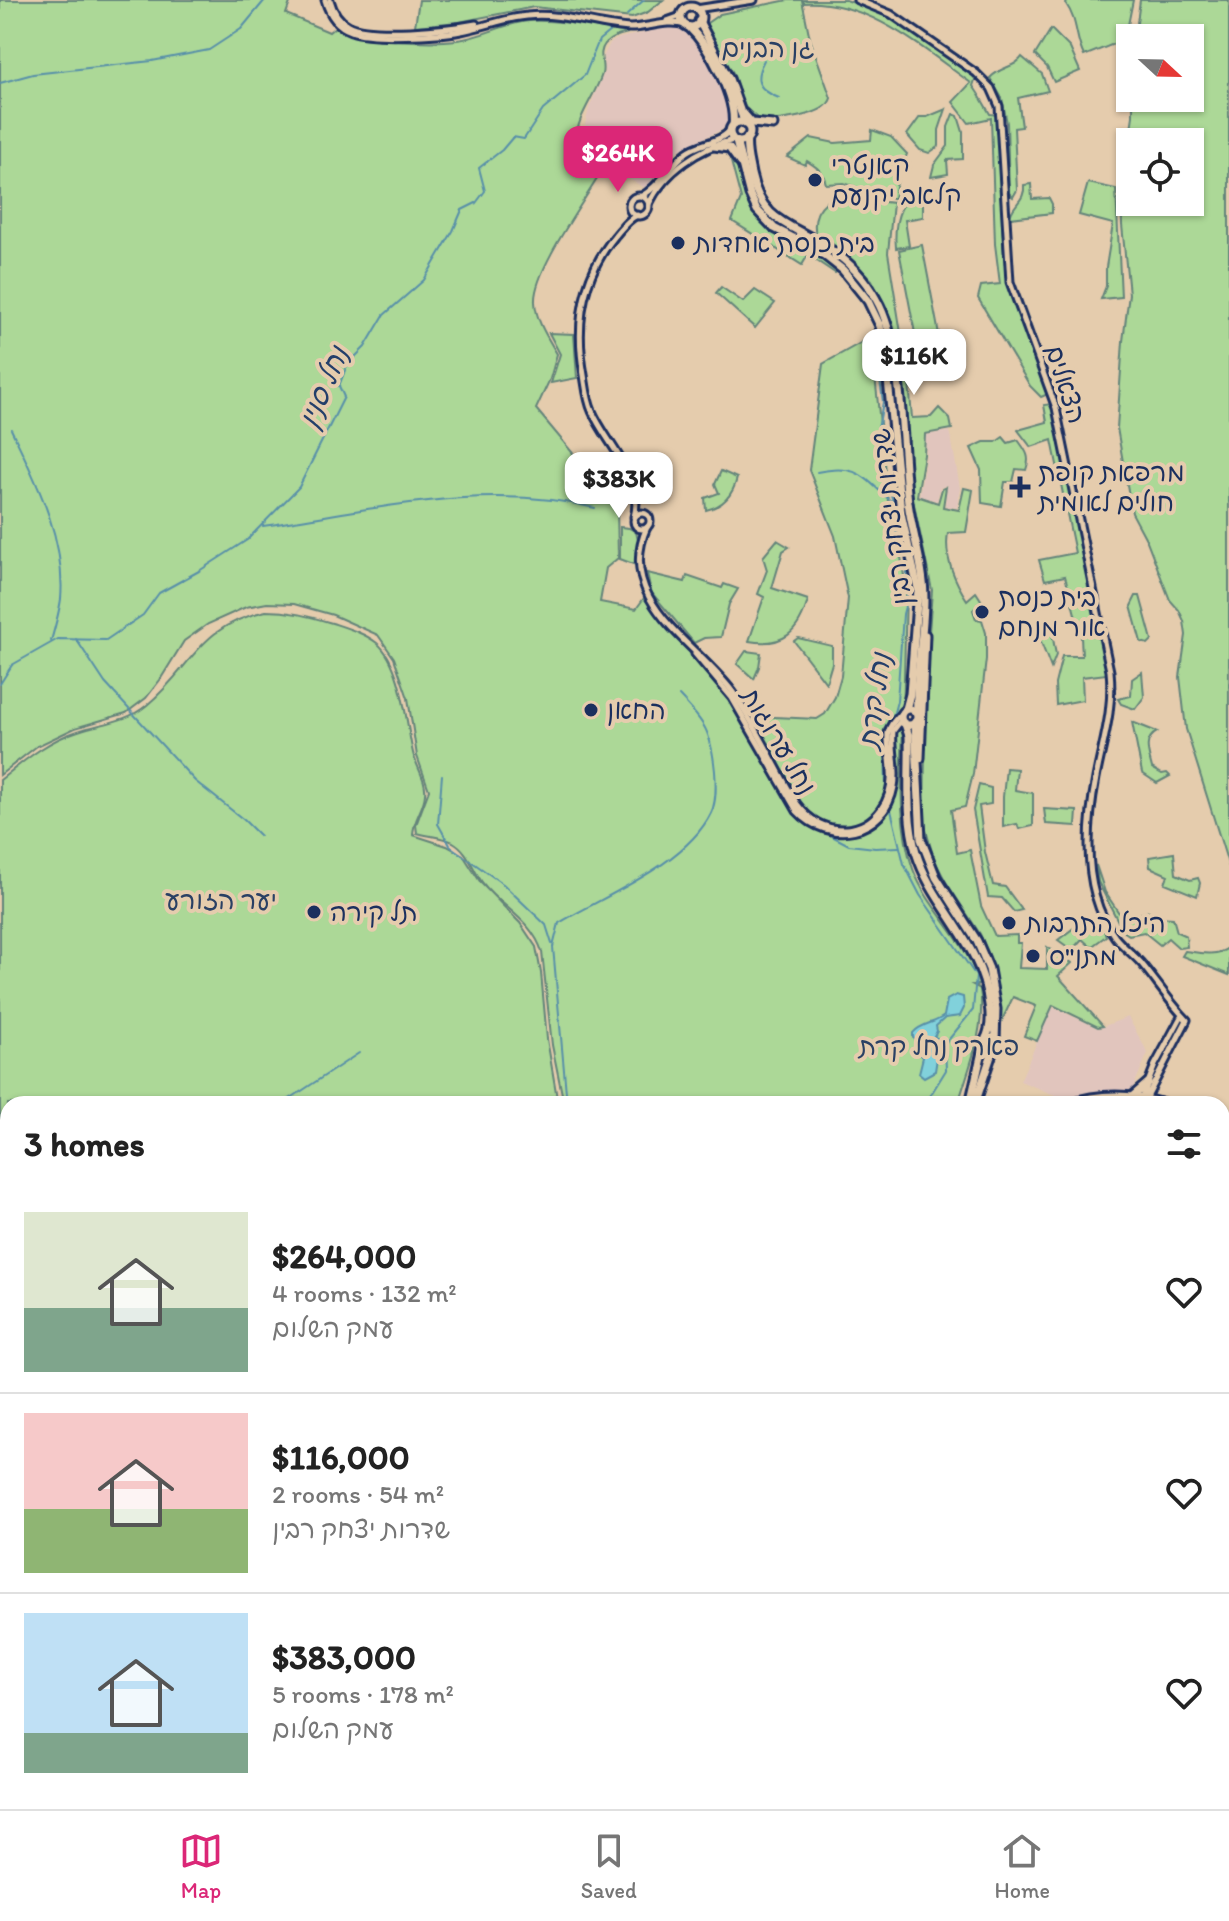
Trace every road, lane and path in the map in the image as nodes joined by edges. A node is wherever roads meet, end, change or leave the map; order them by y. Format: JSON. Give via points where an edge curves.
{"nodes":[{"id":1,"x":328,"y":0,"type":"edge"},
{"id":2,"x":686,"y":0,"type":"edge"},
{"id":3,"x":754,"y":0,"type":"edge"},
{"id":4,"x":857,"y":0,"type":"edge"},
{"id":5,"x":678,"y":1,"type":"edge"},
{"id":6,"x":694,"y":8,"type":"junction"},
{"id":7,"x":719,"y":8,"type":"junction"},
{"id":8,"x":682,"y":15,"type":"junction"},
{"id":9,"x":700,"y":20,"type":"junction"},
{"id":10,"x":687,"y":26,"type":"junction"},
{"id":11,"x":738,"y":104,"type":"junction"},
{"id":12,"x":745,"y":124,"type":"junction"},
{"id":13,"x":773,"y":125,"type":"dead end"},
{"id":14,"x":732,"y":127,"type":"junction"},
{"id":15,"x":747,"y":138,"type":"junction"},
{"id":16,"x":735,"y":141,"type":"junction"},
{"id":17,"x":714,"y":146,"type":"junction"},
{"id":18,"x":743,"y":167,"type":"junction"},
{"id":19,"x":642,"y":196,"type":"junction"},
{"id":20,"x":649,"y":204,"type":"junction"},
{"id":21,"x":630,"y":209,"type":"junction"},
{"id":22,"x":637,"y":215,"type":"junction"},
{"id":23,"x":627,"y":221,"type":"junction"},
{"id":24,"x":635,"y":493,"type":"junction"},
{"id":25,"x":646,"y":513,"type":"junction"},
{"id":26,"x":634,"y":517,"type":"junction"},
{"id":27,"x":647,"y":527,"type":"junction"},
{"id":28,"x":639,"y":529,"type":"junction"},
{"id":29,"x":643,"y":543,"type":"junction"},
{"id":30,"x":924,"y":598,"type":"junction"},
{"id":31,"x":692,"y":650,"type":"junction"},
{"id":32,"x":904,"y":711,"type":"junction"},
{"id":33,"x":916,"y":718,"type":"junction"},
{"id":34,"x":905,"y":723,"type":"junction"},
{"id":35,"x":917,"y":792,"type":"junction"},
{"id":36,"x":1183,"y":1018,"type":"junction"},
{"id":37,"x":984,"y":1044,"type":"junction"},
{"id":38,"x":994,"y":1046,"type":"junction"},
{"id":39,"x":1148,"y":1083,"type":"joint"},
{"id":40,"x":974,"y":1096,"type":"edge"},
{"id":41,"x":975,"y":1096,"type":"edge"},
{"id":42,"x":1144,"y":1096,"type":"edge"},
{"id":43,"x":1145,"y":1096,"type":"edge"}],
"edges":[{"from":1,"to":8,"type":"street","via":[[341,21],[366,29],[437,30],[538,12],[641,26]]},
{"from":1,"to":10,"type":"street","via":[[335,21],[362,34],[447,33],[538,15],[624,27],[674,22]]},
{"from":2,"to":6,"type":"main road"},
{"from":3,"to":7,"type":"street"},
{"from":4,"to":36,"type":"street","name":"הצאלים","via":[[891,14],[976,73],[999,106],[1010,282],[1056,408],[1111,685],[1091,811],[1094,891],[1117,939]]},
{"from":5,"to":8,"type":"main road"},
{"from":6,"to":7,"type":"street"},
{"from":6,"to":8,"type":"main road"},
{"from":6,"to":9,"type":"main road"},
{"from":7,"to":9,"type":"street"},
{"from":8,"to":10,"type":"main road"},
{"from":9,"to":10,"type":"main road"},
{"from":9,"to":11,"type":"main road"},
{"from":10,"to":14,"type":"main road","via":[[723,82]]},
{"from":11,"to":12,"type":"main road"},
{"from":11,"to":13,"type":"main road","via":[[752,123]]},
{"from":12,"to":14,"type":"main road"},
{"from":12,"to":15,"type":"main road"},
{"from":14,"to":16,"type":"main road"},
{"from":14,"to":19,"type":"street","via":[[721,138],[683,155]]},
{"from":15,"to":16,"type":"main road"},
{"from":15,"to":30,"type":"main road","name":"שדרות יצחק רבין","via":[[752,180],[764,206],[778,221],[848,264],[875,296],[888,323]]},
{"from":16,"to":17,"type":"street"},
{"from":16,"to":18,"type":"main road","name":"שדרות יצחק רבין"},
{"from":17,"to":18,"type":"main road","via":[[729,148]]},
{"from":17,"to":20,"type":"street","via":[[686,160]]},
{"from":18,"to":32,"type":"main road","name":"שדרות יצחק רבין","via":[[763,217],[843,270],[880,326],[901,513],[918,589],[910,694]]},
{"from":19,"to":20,"type":"street"},
{"from":19,"to":21,"type":"street","via":[[633,199]]},
{"from":20,"to":22,"type":"street","via":[[646,213]]},
{"from":21,"to":22,"type":"street"},
{"from":21,"to":23,"type":"street"},
{"from":22,"to":23,"type":"street"},
{"from":23,"to":24,"type":"street","via":[[590,279],[580,343],[588,401]]},
{"from":24,"to":25,"type":"street"},
{"from":24,"to":26,"type":"street"},
{"from":25,"to":26,"type":"street"},
{"from":25,"to":27,"type":"street"},
{"from":26,"to":28,"type":"street"},
{"from":27,"to":28,"type":"street"},
{"from":27,"to":29,"type":"street","name":"נחל ערוגות"},
{"from":28,"to":29,"type":"street","name":"נחל ערוגות"},
{"from":29,"to":31,"type":"street","name":"נחל ערוגות","via":[[639,566],[644,587]]},
{"from":30,"to":33,"type":"main road","name":"שדרות יצחק רבין"},
{"from":30,"to":35,"type":"main road"},
{"from":31,"to":32,"type":"street","name":"נחל ערוגות","via":[[736,698],[797,804],[828,827],[858,826],[882,808],[891,781],[888,733]]},
{"from":31,"to":34,"type":"street","name":"נחל ערוגות","via":[[732,698],[797,811],[827,831],[863,829],[885,811],[895,783],[893,731]]},
{"from":32,"to":33,"type":"main road","via":[[914,710]]},
{"from":32,"to":34,"type":"main road","name":"שדרות יצחק רבין"},
{"from":33,"to":34,"type":"main road"},
{"from":33,"to":35,"type":"main road","name":"שדרות יצחק רבין"},
{"from":34,"to":37,"type":"main road","name":"שדרות יצחק רבין","via":[[916,852],[979,963],[990,1010]]},
{"from":35,"to":38,"type":"main road","name":"שדרות יצחק רבין","via":[[927,858],[989,969],[996,1009]]},
{"from":36,"to":39,"type":"street"},
{"from":36,"to":43,"type":"street"},
{"from":37,"to":38,"type":"main road","via":[[989,1039]]},
{"from":37,"to":40,"type":"main road","name":"שדרות יצחק רבין"},
{"from":38,"to":41,"type":"main road","name":"שדרות יצחק רבין"},
{"from":39,"to":42,"type":"main road"}]}
